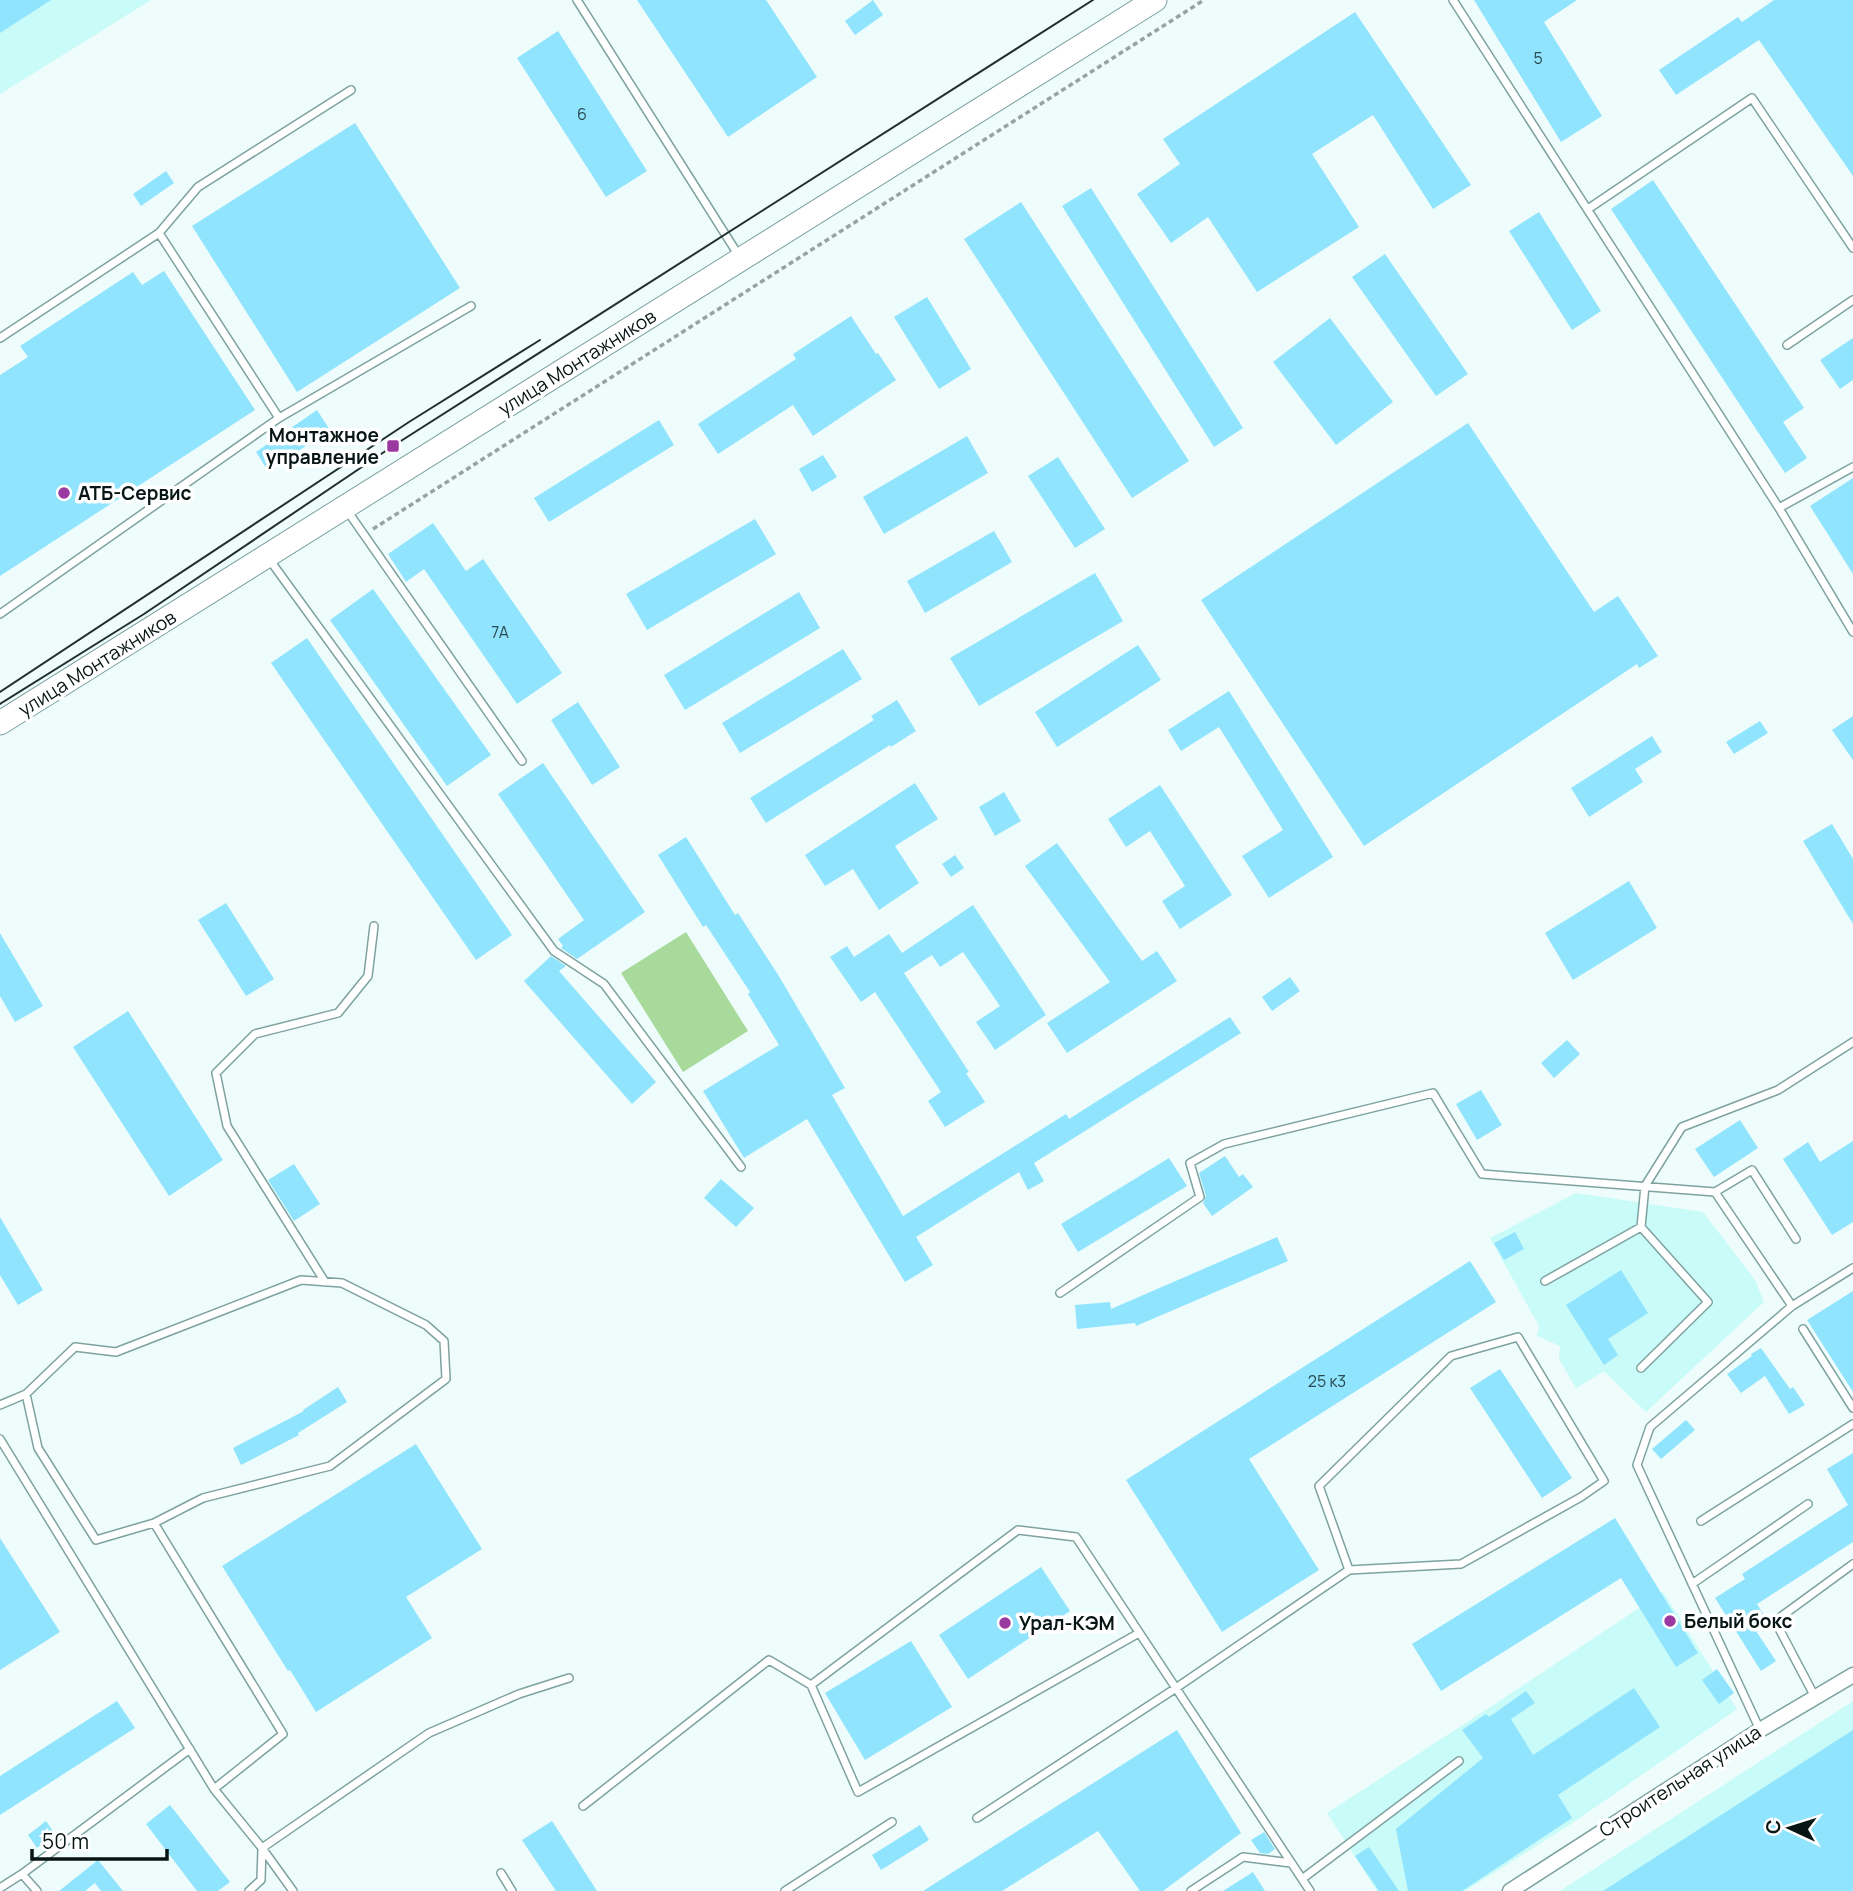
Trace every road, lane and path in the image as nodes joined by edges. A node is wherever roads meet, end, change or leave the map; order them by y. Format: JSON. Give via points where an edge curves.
{"nodes":[{"id":1,"x":577,"y":0,"type":"edge"},
{"id":2,"x":1204,"y":0,"type":"edge"},
{"id":3,"x":1453,"y":0,"type":"edge"},
{"id":4,"x":1148,"y":2,"type":"edge"},
{"id":5,"x":351,"y":90,"type":"dead end"},
{"id":6,"x":1588,"y":209,"type":"junction"},
{"id":7,"x":159,"y":233,"type":"junction"},
{"id":8,"x":1853,"y":248,"type":"edge"},
{"id":9,"x":741,"y":259,"type":"junction"},
{"id":10,"x":1853,"y":300,"type":"edge"},
{"id":11,"x":471,"y":306,"type":"dead end"},
{"id":12,"x":0,"y":338,"type":"edge"},
{"id":13,"x":1787,"y":345,"type":"dead end"},
{"id":14,"x":279,"y":418,"type":"junction"},
{"id":15,"x":1853,"y":467,"type":"edge"},
{"id":16,"x":345,"y":508,"type":"junction"},
{"id":17,"x":1779,"y":508,"type":"junction"},
{"id":18,"x":364,"y":535,"type":"junction"},
{"id":19,"x":267,"y":556,"type":"junction"},
{"id":20,"x":0,"y":614,"type":"edge"},
{"id":21,"x":1853,"y":632,"type":"edge"},
{"id":22,"x":0,"y":723,"type":"edge"},
{"id":23,"x":522,"y":761,"type":"dead end"},
{"id":24,"x":374,"y":926,"type":"dead end"},
{"id":25,"x":1853,"y":1042,"type":"edge"},
{"id":26,"x":741,"y":1167,"type":"dead end"},
{"id":27,"x":1645,"y":1186,"type":"junction"},
{"id":28,"x":1716,"y":1192,"type":"junction"},
{"id":29,"x":1641,"y":1227,"type":"junction"},
{"id":30,"x":1796,"y":1239,"type":"dead end"},
{"id":31,"x":1853,"y":1268,"type":"edge"},
{"id":32,"x":1545,"y":1280,"type":"dead end"},
{"id":33,"x":325,"y":1282,"type":"junction"},
{"id":34,"x":1060,"y":1293,"type":"dead end"},
{"id":35,"x":1791,"y":1306,"type":"junction"},
{"id":36,"x":1803,"y":1329,"type":"dead end"},
{"id":37,"x":1641,"y":1367,"type":"dead end"},
{"id":38,"x":26,"y":1394,"type":"junction"},
{"id":39,"x":0,"y":1405,"type":"edge"},
{"id":40,"x":1853,"y":1408,"type":"edge"},
{"id":41,"x":1853,"y":1424,"type":"edge"},
{"id":42,"x":0,"y":1439,"type":"edge"},
{"id":43,"x":1808,"y":1504,"type":"dead end"},
{"id":44,"x":1701,"y":1521,"type":"dead end"},
{"id":45,"x":154,"y":1523,"type":"junction"},
{"id":46,"x":1853,"y":1564,"type":"edge"},
{"id":47,"x":1349,"y":1570,"type":"junction"},
{"id":48,"x":1692,"y":1584,"type":"junction"},
{"id":49,"x":1139,"y":1633,"type":"junction"},
{"id":50,"x":1853,"y":1675,"type":"edge"},
{"id":51,"x":569,"y":1678,"type":"dead end"},
{"id":52,"x":811,"y":1685,"type":"junction"},
{"id":53,"x":1176,"y":1688,"type":"junction"},
{"id":54,"x":1815,"y":1697,"type":"junction"},
{"id":55,"x":1760,"y":1730,"type":"junction"},
{"id":56,"x":190,"y":1749,"type":"junction"},
{"id":57,"x":1459,"y":1761,"type":"dead end"},
{"id":58,"x":214,"y":1789,"type":"junction"},
{"id":59,"x":583,"y":1806,"type":"dead end"},
{"id":60,"x":977,"y":1818,"type":"dead end"},
{"id":61,"x":892,"y":1822,"type":"dead end"},
{"id":62,"x":262,"y":1847,"type":"junction"},
{"id":63,"x":1291,"y":1863,"type":"junction"},
{"id":64,"x":501,"y":1873,"type":"dead end"},
{"id":65,"x":22,"y":1874,"type":"junction"},
{"id":66,"x":1302,"y":1880,"type":"junction"},
{"id":67,"x":0,"y":1888,"type":"edge"},
{"id":68,"x":37,"y":1891,"type":"edge"},
{"id":69,"x":248,"y":1891,"type":"edge"},
{"id":70,"x":293,"y":1891,"type":"edge"},
{"id":71,"x":512,"y":1891,"type":"edge"},
{"id":72,"x":785,"y":1891,"type":"edge"},
{"id":73,"x":1191,"y":1891,"type":"edge"},
{"id":74,"x":1310,"y":1891,"type":"edge"},
{"id":75,"x":1510,"y":1891,"type":"edge"}],
"edges":[{"from":1,"to":9,"type":"lane"},
{"from":2,"to":18,"type":"path"},
{"from":3,"to":6,"type":"lane"},
{"from":4,"to":9,"type":"main road","name":"улица Монтажников"},
{"from":5,"to":7,"type":"lane","via":[[198,187]]},
{"from":6,"to":8,"type":"lane","via":[[1752,98]]},
{"from":6,"to":17,"type":"lane"},
{"from":7,"to":12,"type":"lane"},
{"from":7,"to":14,"type":"lane"},
{"from":9,"to":16,"type":"main road","name":"улица Монтажников"},
{"from":10,"to":13,"type":"lane"},
{"from":11,"to":14,"type":"lane"},
{"from":14,"to":20,"type":"lane"},
{"from":15,"to":17,"type":"lane"},
{"from":16,"to":18,"type":"lane"},
{"from":16,"to":19,"type":"main road","name":"улица Монтажников"},
{"from":17,"to":21,"type":"lane"},
{"from":18,"to":23,"type":"lane"},
{"from":19,"to":22,"type":"main road","name":"улица Монтажников"},
{"from":19,"to":26,"type":"lane","via":[[554,951],[604,984]]},
{"from":24,"to":33,"type":"lane","via":[[368,976],[338,1013],[256,1034],[216,1073],[227,1126]]},
{"from":25,"to":27,"type":"lane","via":[[1778,1090],[1682,1127]]},
{"from":27,"to":28,"type":"lane"},
{"from":27,"to":29,"type":"lane"},
{"from":27,"to":34,"type":"lane","via":[[1482,1174],[1433,1093],[1224,1144],[1190,1163],[1200,1197]]},
{"from":28,"to":30,"type":"lane","via":[[1752,1170]]},
{"from":28,"to":35,"type":"lane"},
{"from":29,"to":32,"type":"lane"},
{"from":29,"to":37,"type":"lane","via":[[1708,1302]]},
{"from":31,"to":35,"type":"lane"},
{"from":33,"to":38,"type":"lane","via":[[301,1280],[116,1352],[75,1347]]},
{"from":33,"to":45,"type":"lane","via":[[342,1283],[426,1325],[444,1341],[446,1378],[330,1466],[203,1498]]},
{"from":35,"to":48,"type":"lane","via":[[1650,1427],[1637,1465]]},
{"from":36,"to":40,"type":"lane"},
{"from":38,"to":39,"type":"lane"},
{"from":38,"to":45,"type":"lane","via":[[38,1448],[96,1540]]},
{"from":41,"to":44,"type":"lane"},
{"from":42,"to":56,"type":"lane"},
{"from":43,"to":48,"type":"lane"},
{"from":45,"to":58,"type":"lane","via":[[283,1734]]},
{"from":46,"to":54,"type":"lane","via":[[1775,1621]]},
{"from":47,"to":47,"type":"lane","via":[[1461,1564],[1604,1481],[1518,1337],[1451,1356],[1319,1486]]},
{"from":47,"to":53,"type":"lane"},
{"from":48,"to":55,"type":"lane"},
{"from":49,"to":52,"type":"lane","via":[[1076,1537],[1018,1530]]},
{"from":49,"to":52,"type":"lane","via":[[858,1792]]},
{"from":49,"to":53,"type":"lane"},
{"from":50,"to":54,"type":"street","name":"Строительная улица"},
{"from":51,"to":62,"type":"lane","via":[[429,1733]]},
{"from":52,"to":59,"type":"lane","via":[[769,1660]]},
{"from":53,"to":60,"type":"lane"},
{"from":53,"to":63,"type":"lane"},
{"from":54,"to":55,"type":"street","name":"Строительная улица"},
{"from":55,"to":75,"type":"street","name":"Строительная улица"},
{"from":56,"to":58,"type":"lane"},
{"from":56,"to":65,"type":"lane"},
{"from":57,"to":66,"type":"lane"},
{"from":58,"to":62,"type":"lane"},
{"from":61,"to":72,"type":"lane"},
{"from":62,"to":69,"type":"lane","via":[[261,1880]]},
{"from":62,"to":70,"type":"lane"},
{"from":63,"to":66,"type":"lane"},
{"from":63,"to":73,"type":"lane","via":[[1244,1857]]},
{"from":64,"to":71,"type":"lane"},
{"from":65,"to":67,"type":"lane"},
{"from":65,"to":68,"type":"lane"},
{"from":66,"to":74,"type":"lane"}]}
